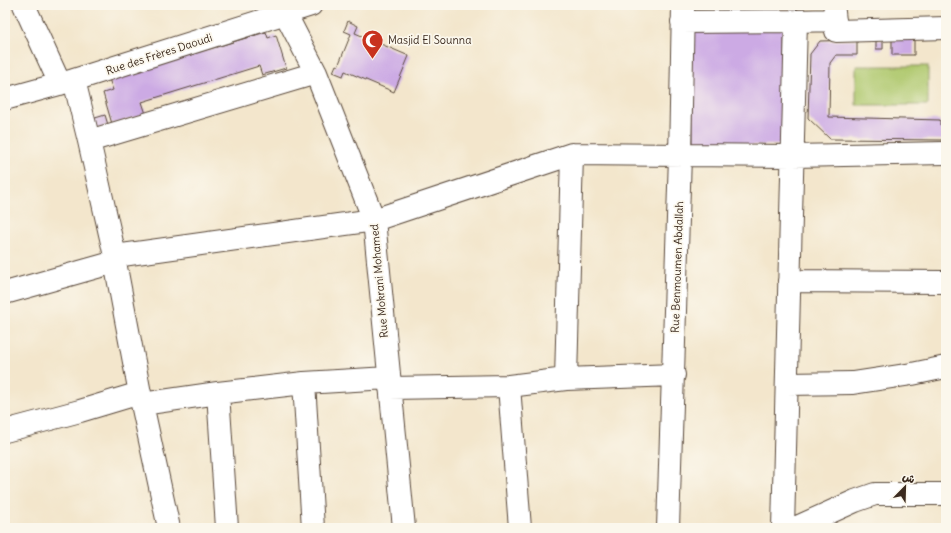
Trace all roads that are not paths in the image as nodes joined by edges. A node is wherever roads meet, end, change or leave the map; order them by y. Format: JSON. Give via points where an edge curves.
{"nodes":[{"id":1,"x":24,"y":5,"type":"edge"},
{"id":2,"x":311,"y":5,"type":"edge"},
{"id":3,"x":283,"y":9,"type":"edge"},
{"id":4,"x":682,"y":13,"type":"edge"},
{"id":5,"x":834,"y":13,"type":"edge"},
{"id":6,"x":796,"y":21,"type":"junction"},
{"id":7,"x":946,"y":28,"type":"edge"},
{"id":8,"x":316,"y":73,"type":"junction"},
{"id":9,"x":67,"y":82,"type":"junction"},
{"id":10,"x":5,"y":100,"type":"edge"},
{"id":11,"x":89,"y":141,"type":"junction"},
{"id":12,"x":946,"y":153,"type":"edge"},
{"id":13,"x":572,"y":154,"type":"junction"},
{"id":14,"x":680,"y":156,"type":"junction"},
{"id":15,"x":793,"y":156,"type":"junction"},
{"id":16,"x":374,"y":220,"type":"junction"},
{"id":17,"x":115,"y":259,"type":"junction"},
{"id":18,"x":789,"y":281,"type":"junction"},
{"id":19,"x":946,"y":282,"type":"edge"},
{"id":20,"x":5,"y":293,"type":"edge"},
{"id":21,"x":946,"y":367,"type":"edge"},
{"id":22,"x":674,"y":375,"type":"junction"},
{"id":23,"x":566,"y":379,"type":"junction"},
{"id":24,"x":304,"y":383,"type":"junction"},
{"id":25,"x":389,"y":383,"type":"junction"},
{"id":26,"x":787,"y":384,"type":"junction"},
{"id":27,"x":510,"y":386,"type":"junction"},
{"id":28,"x":218,"y":393,"type":"junction"},
{"id":29,"x":141,"y":398,"type":"junction"},
{"id":30,"x":5,"y":431,"type":"edge"},
{"id":31,"x":946,"y":494,"type":"edge"},
{"id":32,"x":169,"y":528,"type":"edge"},
{"id":33,"x":228,"y":528,"type":"edge"},
{"id":34,"x":313,"y":528,"type":"edge"},
{"id":35,"x":404,"y":528,"type":"edge"},
{"id":36,"x":520,"y":528,"type":"edge"},
{"id":37,"x":668,"y":528,"type":"edge"},
{"id":38,"x":782,"y":528,"type":"edge"},
{"id":39,"x":795,"y":528,"type":"edge"}],
"edges":[{"from":1,"to":9,"type":"street"},
{"from":2,"to":3,"type":"street","name":"Rue des Frères Daoudi"},
{"from":3,"to":8,"type":"street","name":"Rue Mokrani Mohamed"},
{"from":3,"to":9,"type":"street","name":"Rue des Frères Daoudi"},
{"from":4,"to":6,"type":"street"},
{"from":4,"to":14,"type":"street","name":"Rue Benmoumen Abdallah"},
{"from":5,"to":6,"type":"street"},
{"from":5,"to":7,"type":"street","via":[[836,31]]},
{"from":6,"to":15,"type":"street"},
{"from":8,"to":11,"type":"street"},
{"from":8,"to":16,"type":"street","name":"Rue Mokrani Mohamed"},
{"from":9,"to":10,"type":"street","name":"Rue des Frères Daoudi"},
{"from":9,"to":11,"type":"street"},
{"from":11,"to":17,"type":"street"},
{"from":12,"to":15,"type":"street"},
{"from":13,"to":14,"type":"street"},
{"from":13,"to":16,"type":"street"},
{"from":13,"to":23,"type":"street"},
{"from":14,"to":15,"type":"street"},
{"from":14,"to":22,"type":"street","name":"Rue Benmoumen Abdallah"},
{"from":15,"to":18,"type":"street"},
{"from":16,"to":17,"type":"street"},
{"from":16,"to":25,"type":"street","name":"Rue Mokrani Mohamed"},
{"from":17,"to":20,"type":"street"},
{"from":17,"to":29,"type":"street"},
{"from":18,"to":19,"type":"street"},
{"from":18,"to":26,"type":"street"},
{"from":21,"to":26,"type":"street","via":[[853,383]]},
{"from":22,"to":23,"type":"street"},
{"from":22,"to":37,"type":"street","name":"Rue Benmoumen Abdallah"},
{"from":23,"to":27,"type":"street"},
{"from":24,"to":25,"type":"street"},
{"from":24,"to":28,"type":"street"},
{"from":24,"to":34,"type":"street"},
{"from":25,"to":27,"type":"street"},
{"from":25,"to":35,"type":"street","name":"Rue Mokrani Mohamed"},
{"from":26,"to":38,"type":"street"},
{"from":27,"to":36,"type":"street"},
{"from":28,"to":29,"type":"street"},
{"from":28,"to":33,"type":"street"},
{"from":29,"to":30,"type":"street"},
{"from":29,"to":32,"type":"street"},
{"from":31,"to":39,"type":"street","via":[[875,494]]}]}
